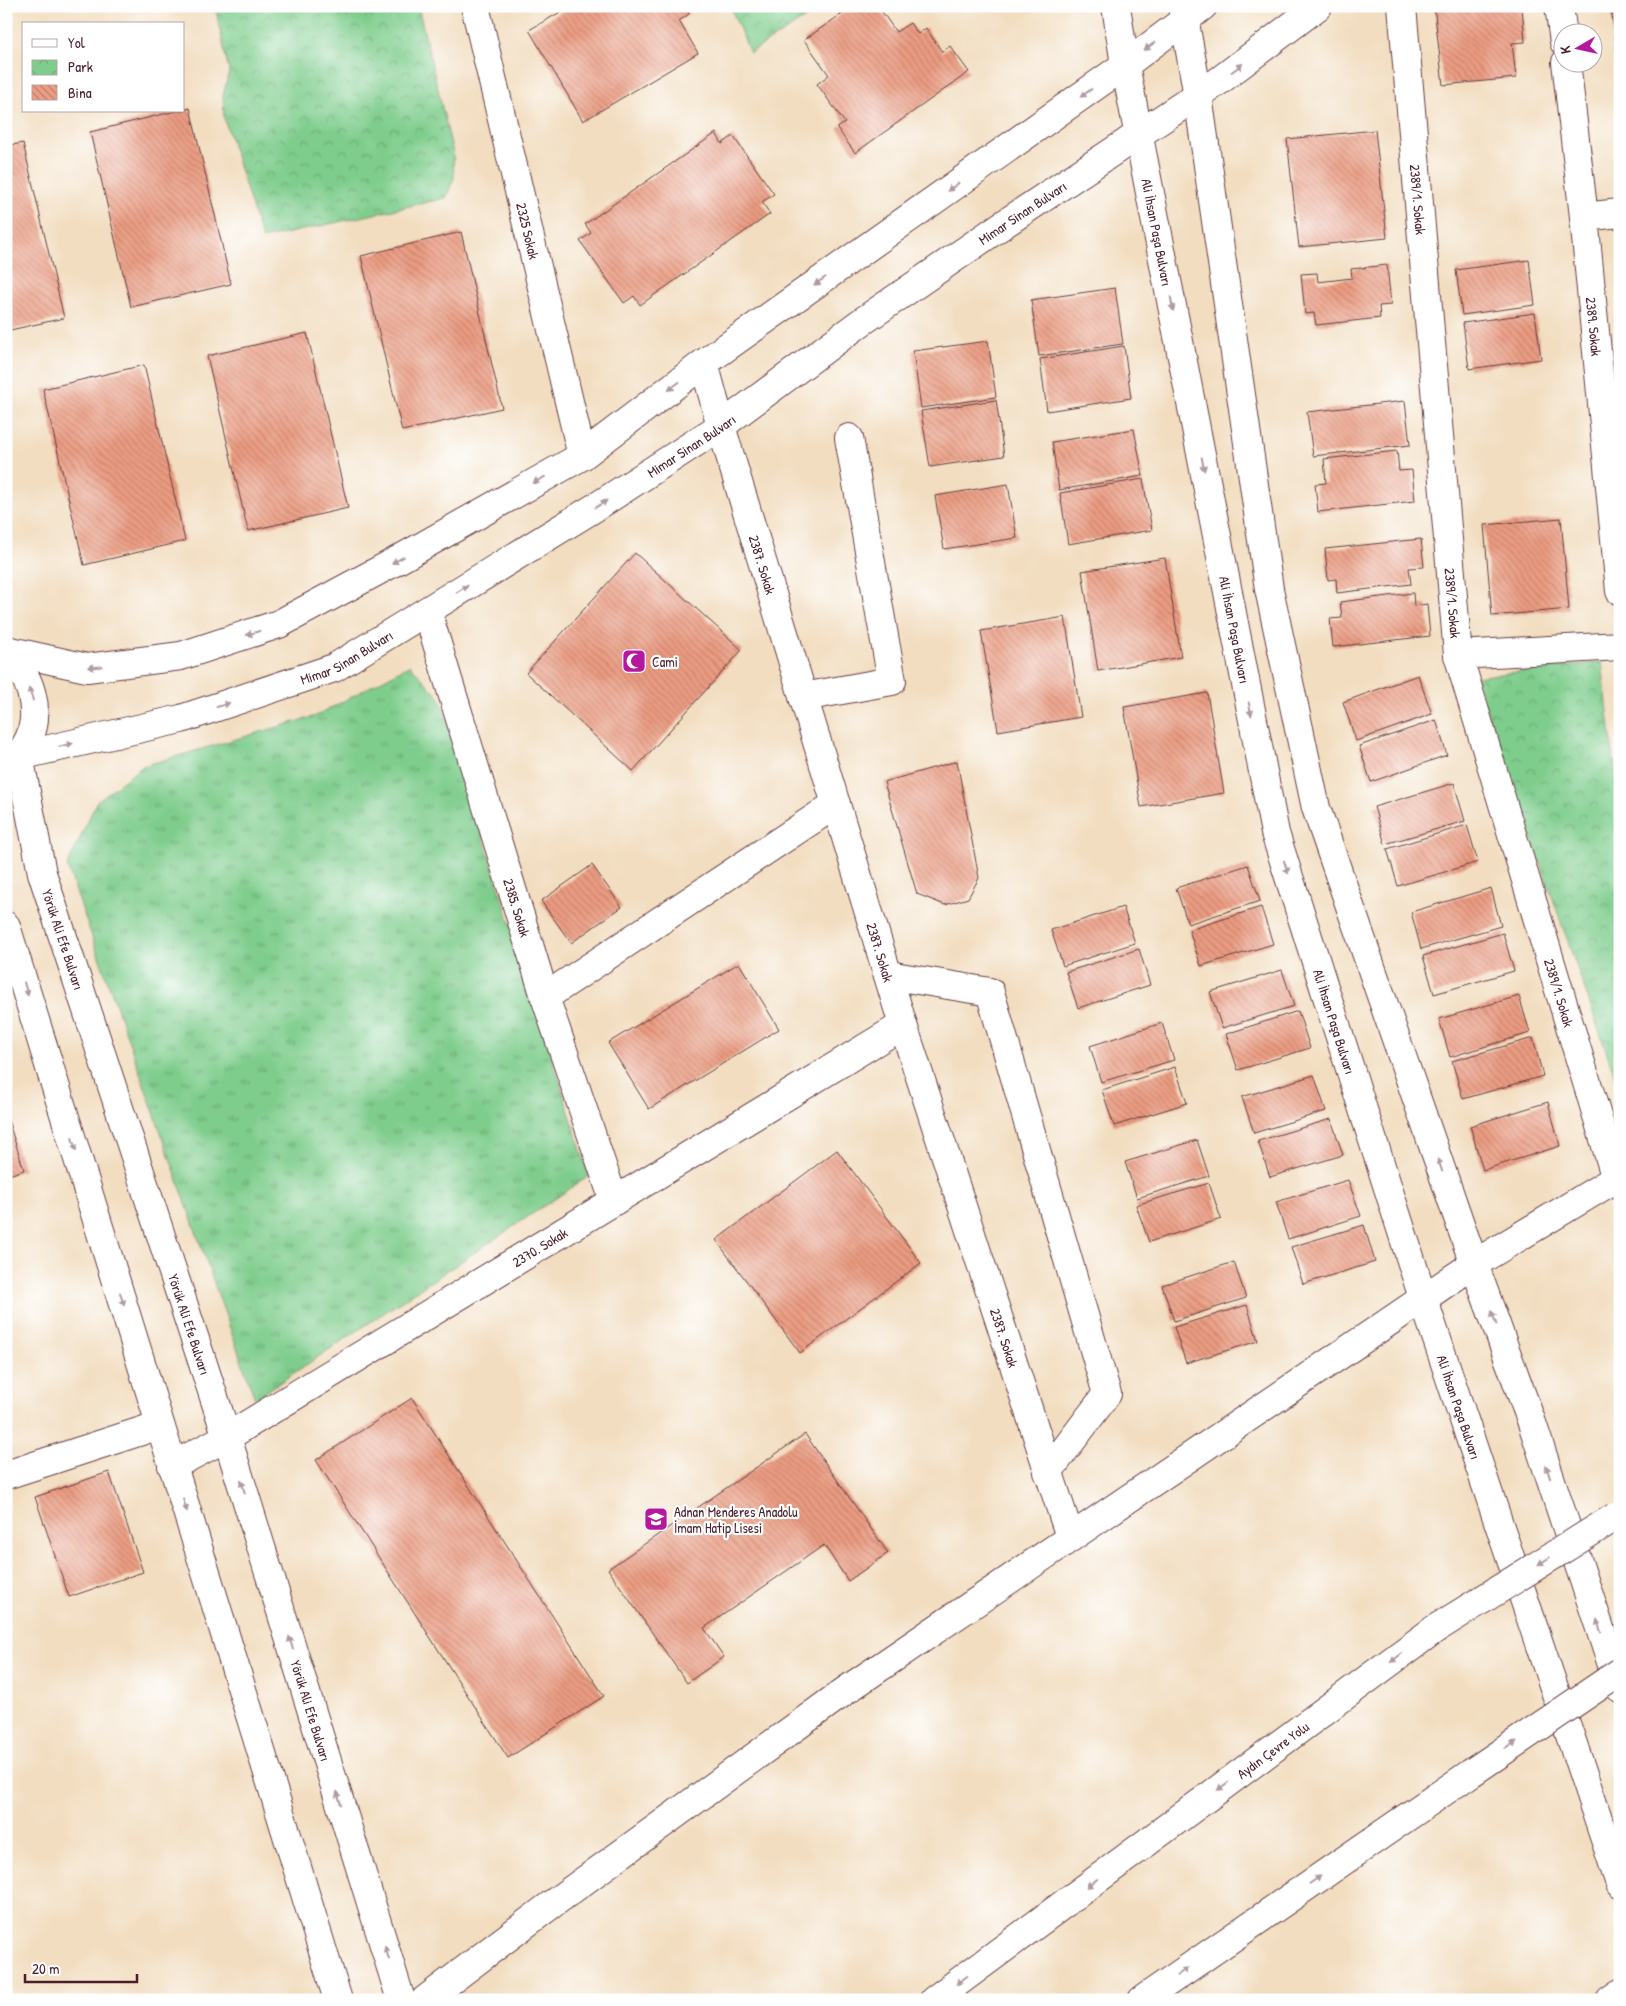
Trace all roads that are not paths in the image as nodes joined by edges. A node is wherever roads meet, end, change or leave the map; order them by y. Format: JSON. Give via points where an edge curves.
{"nodes":[{"id":1,"x":475,"y":6,"type":"edge"},
{"id":2,"x":1116,"y":6,"type":"edge"},
{"id":3,"x":1318,"y":6,"type":"edge"},
{"id":4,"x":1402,"y":6,"type":"edge"},
{"id":5,"x":1559,"y":6,"type":"edge"},
{"id":6,"x":1190,"y":11,"type":"edge"},
{"id":7,"x":1561,"y":22,"type":"edge"},
{"id":8,"x":1125,"y":65,"type":"junction"},
{"id":9,"x":1567,"y":72,"type":"edge"},
{"id":10,"x":1198,"y":96,"type":"junction"},
{"id":11,"x":1139,"y":136,"type":"junction"},
{"id":12,"x":1620,"y":213,"type":"edge"},
{"id":13,"x":1584,"y":217,"type":"junction"},
{"id":14,"x":704,"y":363,"type":"junction"},
{"id":15,"x":721,"y":426,"type":"junction"},
{"id":16,"x":849,"y":438,"type":"dead end"},
{"id":17,"x":582,"y":456,"type":"junction"},
{"id":18,"x":1620,"y":591,"type":"edge"},
{"id":19,"x":427,"y":611,"type":"junction"},
{"id":20,"x":1620,"y":646,"type":"edge"},
{"id":21,"x":6,"y":650,"type":"edge"},
{"id":22,"x":6,"y":654,"type":"edge"},
{"id":23,"x":1458,"y":655,"type":"junction"},
{"id":24,"x":803,"y":697,"type":"junction"},
{"id":25,"x":12,"y":762,"type":"edge"},
{"id":26,"x":836,"y":804,"type":"junction"},
{"id":27,"x":6,"y":926,"type":"edge"},
{"id":28,"x":888,"y":975,"type":"junction"},
{"id":29,"x":545,"y":997,"type":"junction"},
{"id":30,"x":903,"y":1025,"type":"junction"},
{"id":31,"x":1618,"y":1177,"type":"edge"},
{"id":32,"x":614,"y":1201,"type":"junction"},
{"id":33,"x":1474,"y":1264,"type":"junction"},
{"id":34,"x":1423,"y":1298,"type":"junction"},
{"id":35,"x":160,"y":1424,"type":"junction"},
{"id":36,"x":227,"y":1437,"type":"junction"},
{"id":37,"x":172,"y":1466,"type":"junction"},
{"id":38,"x":1048,"y":1472,"type":"junction"},
{"id":39,"x":6,"y":1475,"type":"edge"},
{"id":40,"x":1617,"y":1516,"type":"edge"},
{"id":41,"x":1070,"y":1537,"type":"junction"},
{"id":42,"x":1620,"y":1672,"type":"edge"},
{"id":43,"x":1620,"y":1689,"type":"edge"},
{"id":44,"x":1620,"y":1884,"type":"edge"},
{"id":45,"x":1620,"y":1993,"type":"edge"},
{"id":46,"x":338,"y":2000,"type":"edge"},
{"id":47,"x":401,"y":2000,"type":"edge"},
{"id":48,"x":424,"y":2000,"type":"edge"},
{"id":49,"x":934,"y":2000,"type":"edge"},
{"id":50,"x":1142,"y":2000,"type":"edge"},
{"id":51,"x":1610,"y":2000,"type":"edge"}],
"edges":[{"from":1,"to":17,"type":"main road","name":"2325 Sokak"},
{"from":2,"to":8,"type":"main road"},
{"from":10,"to":3,"type":"main road","name":"Mimar Sinan Bulvarı","one_way":true},
{"from":4,"to":23,"type":"main road","name":"2389/1. Sokak"},
{"from":5,"to":7,"type":"main road"},
{"from":6,"to":8,"type":"main road","one_way":true},
{"from":6,"to":10,"type":"main road"},
{"from":8,"to":11,"type":"main road","name":"Ali İhsan Paşa Bulvarı"},
{"from":8,"to":14,"type":"main road","one_way":true},
{"from":9,"to":13,"type":"main road","name":"2389. Sokak"},
{"from":10,"to":11,"type":"main road","name":"Mimar Sinan Bulvarı"},
{"from":33,"to":10,"type":"main road","one_way":true,"via":[[1316,808],[1269,589]]},
{"from":11,"to":15,"type":"main road","name":"Mimar Sinan Bulvarı","via":[[876,312]]},
{"from":11,"to":34,"type":"main road","name":"Ali İhsan Paşa Bulvarı","one_way":true,"via":[[1275,833]]},
{"from":12,"to":13,"type":"main road"},
{"from":13,"to":18,"type":"main road","name":"2389. Sokak"},
{"from":14,"to":15,"type":"main road","name":"2387. Sokak"},
{"from":14,"to":17,"type":"main road","one_way":true},
{"from":19,"to":15,"type":"main road","name":"Mimar Sinan Bulvarı","one_way":true},
{"from":15,"to":24,"type":"main road","name":"2387. Sokak"},
{"from":16,"to":24,"type":"main road","via":[[892,681]]},
{"from":17,"to":21,"type":"main road","one_way":true,"via":[[279,624],[181,656],[87,668]]},
{"from":25,"to":19,"type":"main road","name":"Mimar Sinan Bulvarı","one_way":true,"via":[[181,719],[334,668]]},
{"from":19,"to":29,"type":"main road","name":"2385. Sokak"},
{"from":20,"to":23,"type":"main road"},
{"from":25,"to":22,"type":"main road","one_way":true,"via":[[29,738],[34,700],[25,676]]},
{"from":23,"to":31,"type":"main road","name":"2389/1. Sokak"},
{"from":24,"to":26,"type":"main road","name":"2387. Sokak"},
{"from":25,"to":36,"type":"main road","name":"Yörük Ali Efe Bulvarı","via":[[42,873]]},
{"from":26,"to":28,"type":"main road","name":"2387. Sokak"},
{"from":26,"to":29,"type":"main road"},
{"from":27,"to":35,"type":"main road","one_way":true},
{"from":28,"to":30,"type":"main road","name":"2387. Sokak"},
{"from":28,"to":38,"type":"main road","via":[[990,992],[1107,1394]]},
{"from":29,"to":32,"type":"main road","name":"2385. Sokak"},
{"from":30,"to":32,"type":"main road","name":"2370. Sokak"},
{"from":30,"to":38,"type":"main road","name":"2387. Sokak"},
{"from":31,"to":33,"type":"main road"},
{"from":32,"to":36,"type":"main road","name":"2370. Sokak"},
{"from":33,"to":34,"type":"main road"},
{"from":43,"to":33,"type":"main road","one_way":true,"via":[[1532,1423]]},
{"from":34,"to":41,"type":"main road"},
{"from":34,"to":44,"type":"main road","name":"Ali İhsan Paşa Bulvarı"},
{"from":35,"to":37,"type":"main road"},
{"from":35,"to":39,"type":"main road"},
{"from":36,"to":37,"type":"main road","name":"2370. Sokak"},
{"from":47,"to":36,"type":"main road","name":"Yörük Ali Efe Bulvarı","one_way":true},
{"from":37,"to":46,"type":"main road","one_way":true},
{"from":38,"to":41,"type":"main road","name":"2387. Sokak"},
{"from":40,"to":49,"type":"main road","name":"Aydın Çevre Yolu","one_way":true,"bridge":true,"via":[[1435,1630]]},
{"from":41,"to":48,"type":"main road","via":[[845,1691]]},
{"from":50,"to":42,"type":"main road","one_way":true,"bridge":true},
{"from":45,"to":51,"type":"main road"}]}
